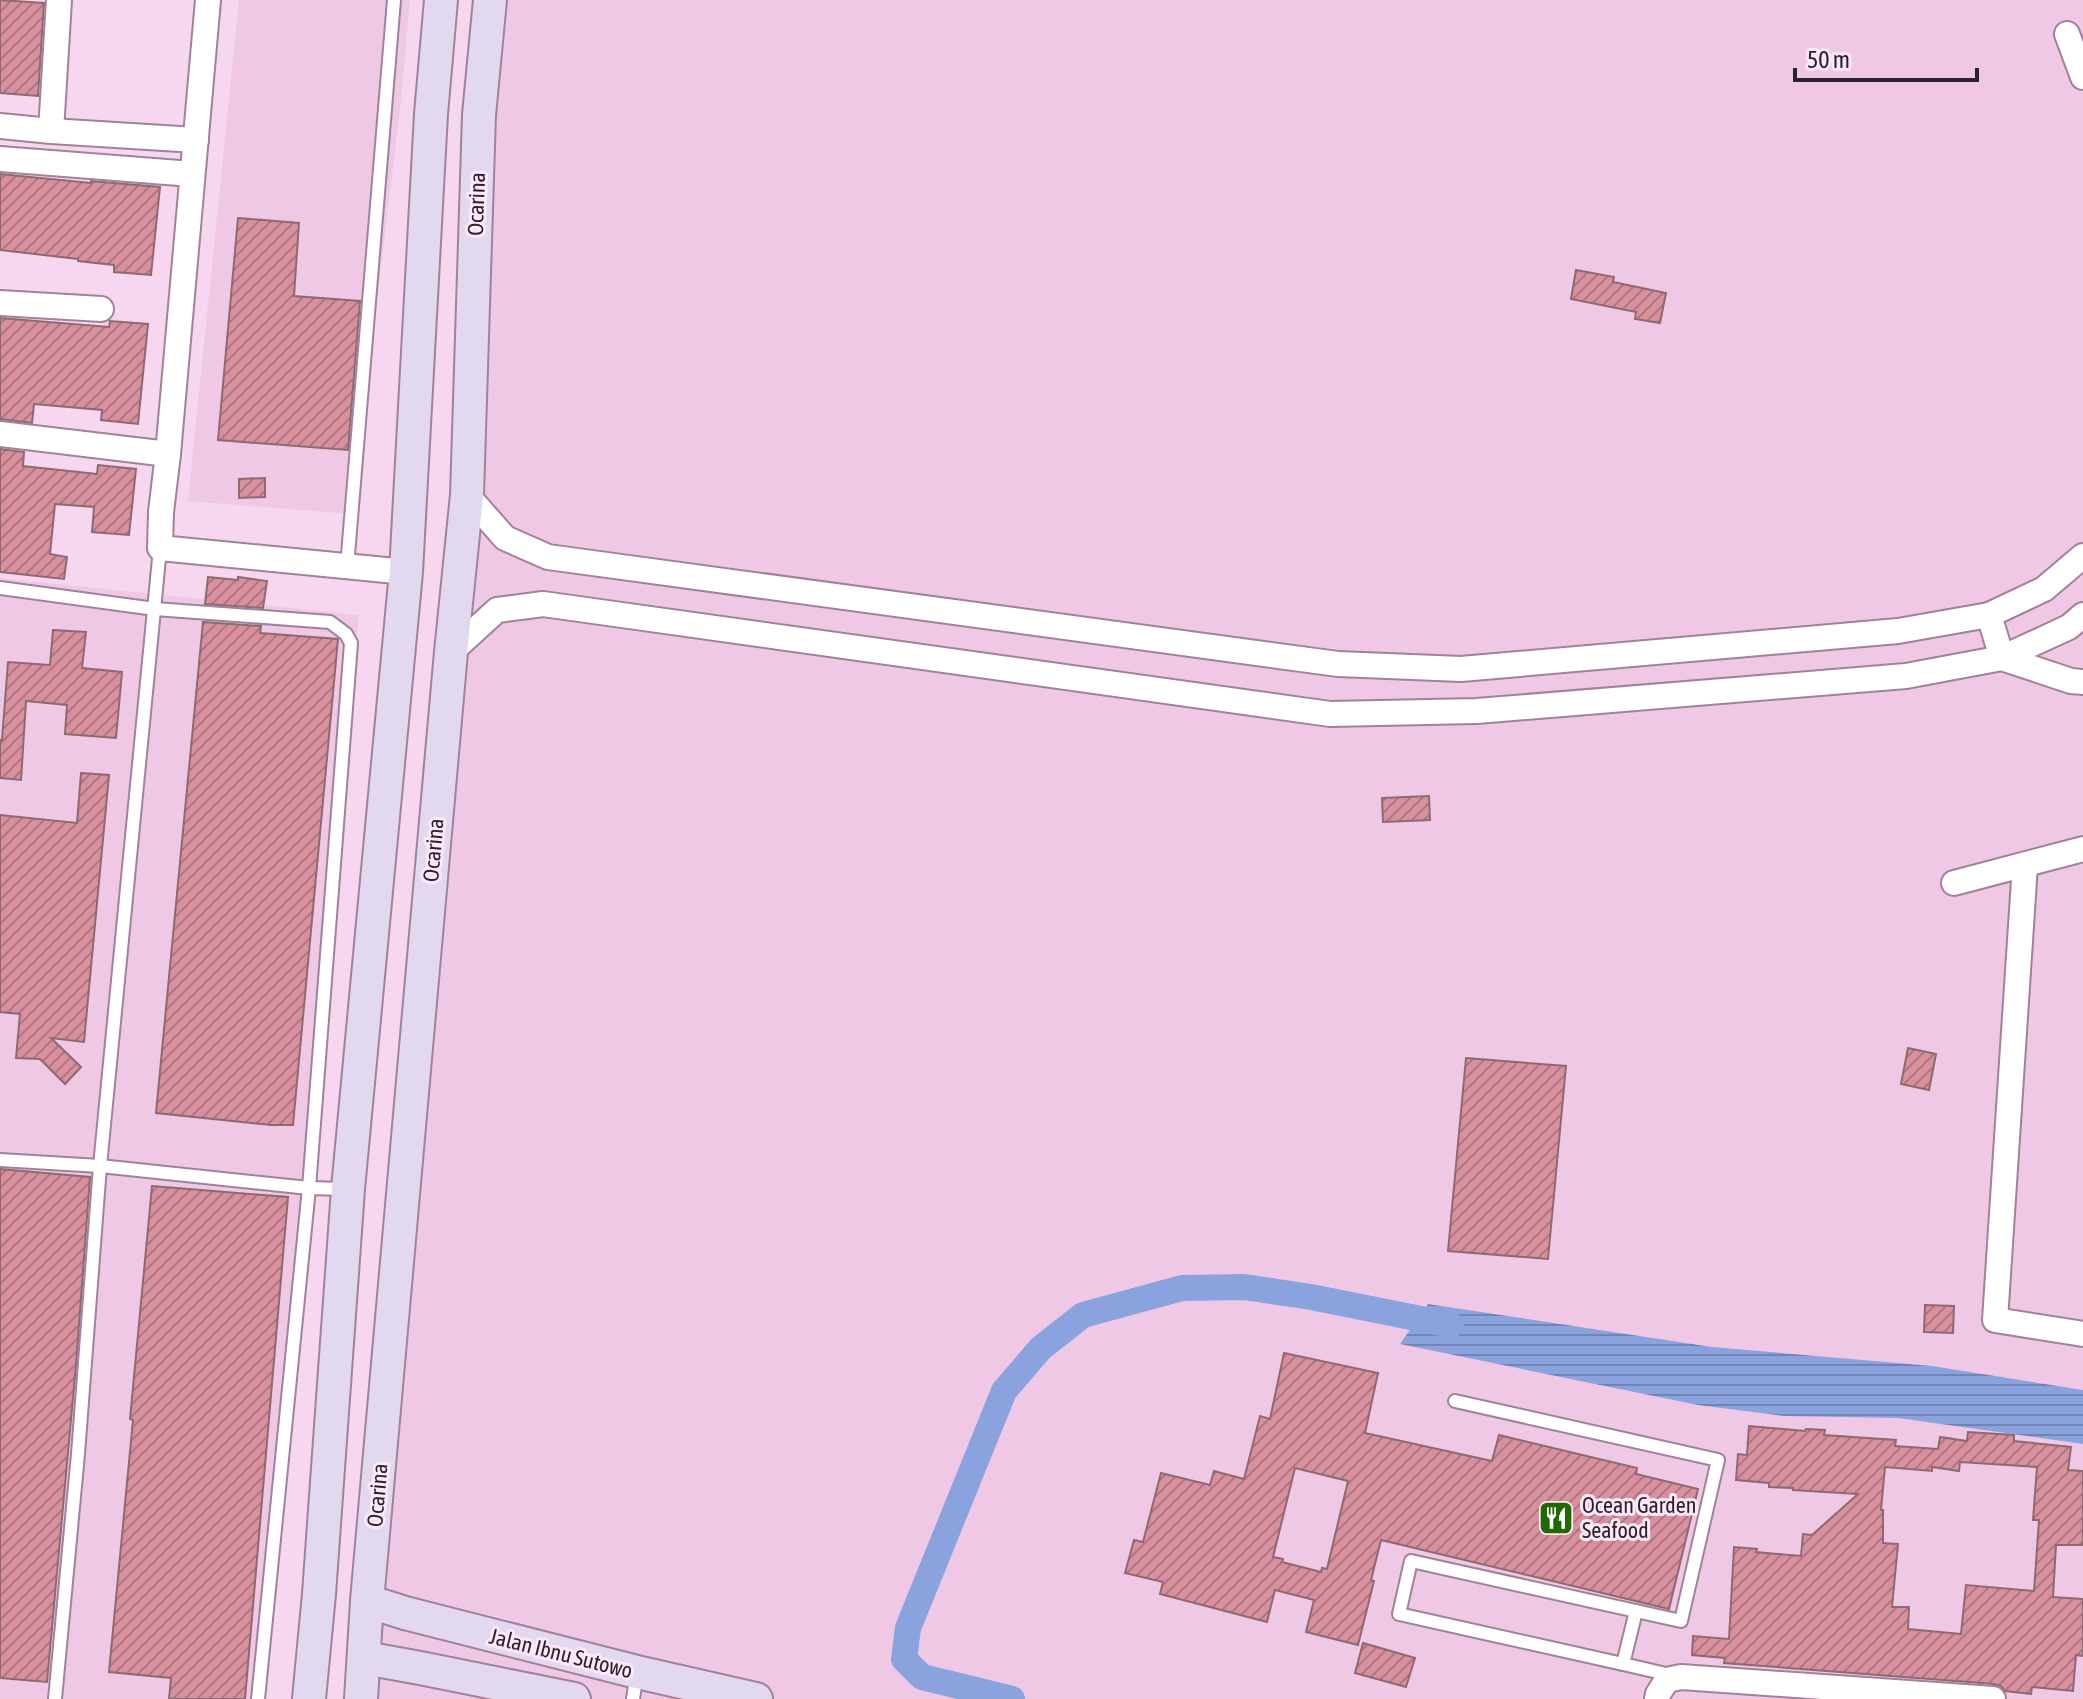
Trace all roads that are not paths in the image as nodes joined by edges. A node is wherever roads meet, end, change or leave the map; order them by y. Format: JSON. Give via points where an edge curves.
{"nodes":[{"id":1,"x":59,"y":0,"type":"edge"},
{"id":2,"x":208,"y":0,"type":"edge"},
{"id":3,"x":394,"y":0,"type":"edge"},
{"id":4,"x":441,"y":0,"type":"edge"},
{"id":5,"x":490,"y":0,"type":"edge"},
{"id":6,"x":2067,"y":34,"type":"dead end"},
{"id":7,"x":2083,"y":77,"type":"edge"},
{"id":8,"x":431,"y":114,"type":"junction"},
{"id":9,"x":479,"y":115,"type":"junction"},
{"id":10,"x":0,"y":126,"type":"edge"},
{"id":11,"x":51,"y":131,"type":"junction"},
{"id":12,"x":196,"y":140,"type":"junction"},
{"id":13,"x":0,"y":159,"type":"edge"},
{"id":14,"x":192,"y":174,"type":"junction"},
{"id":15,"x":0,"y":303,"type":"edge"},
{"id":16,"x":101,"y":309,"type":"dead end"},
{"id":17,"x":0,"y":434,"type":"edge"},
{"id":18,"x":168,"y":454,"type":"junction"},
{"id":19,"x":467,"y":495,"type":"junction"},
{"id":20,"x":160,"y":548,"type":"junction"},
{"id":21,"x":2083,"y":556,"type":"edge"},
{"id":22,"x":347,"y":567,"type":"junction"},
{"id":23,"x":406,"y":572,"type":"junction"},
{"id":24,"x":0,"y":588,"type":"edge"},
{"id":25,"x":155,"y":609,"type":"junction"},
{"id":26,"x":1989,"y":615,"type":"junction"},
{"id":27,"x":2083,"y":615,"type":"edge"},
{"id":28,"x":451,"y":652,"type":"junction"},
{"id":29,"x":1639,"y":654,"type":"junction"},
{"id":30,"x":2002,"y":658,"type":"junction"},
{"id":31,"x":2079,"y":679,"type":"edge"},
{"id":32,"x":1642,"y":697,"type":"junction"},
{"id":33,"x":2083,"y":849,"type":"edge"},
{"id":34,"x":2025,"y":865,"type":"junction"},
{"id":35,"x":1954,"y":883,"type":"dead end"},
{"id":36,"x":0,"y":1160,"type":"edge"},
{"id":37,"x":100,"y":1166,"type":"junction"},
{"id":38,"x":309,"y":1188,"type":"junction"},
{"id":39,"x":348,"y":1189,"type":"junction"},
{"id":40,"x":2083,"y":1334,"type":"edge"},
{"id":41,"x":1455,"y":1401,"type":"dead end"},
{"id":42,"x":367,"y":1601,"type":"junction"},
{"id":43,"x":1636,"y":1611,"type":"junction"},
{"id":44,"x":365,"y":1658,"type":"junction"},
{"id":45,"x":1623,"y":1664,"type":"junction"},
{"id":46,"x":635,"y":1686,"type":"edge"},
{"id":47,"x":1662,"y":1690,"type":"edge"},
{"id":48,"x":55,"y":1699,"type":"edge"},
{"id":49,"x":258,"y":1699,"type":"edge"},
{"id":50,"x":309,"y":1699,"type":"edge"},
{"id":51,"x":361,"y":1699,"type":"edge"},
{"id":52,"x":574,"y":1699,"type":"edge"},
{"id":53,"x":756,"y":1699,"type":"edge"},
{"id":54,"x":1993,"y":1699,"type":"edge"}],
"edges":[{"from":1,"to":11,"type":"street"},
{"from":2,"to":12,"type":"street"},
{"from":3,"to":22,"type":"lane"},
{"from":4,"to":8,"type":"main road"},
{"from":5,"to":9,"type":"main road","name":"Ocarina"},
{"from":6,"to":7,"type":"street"},
{"from":8,"to":9,"type":"main road"},
{"from":8,"to":23,"type":"main road"},
{"from":9,"to":19,"type":"main road","name":"Ocarina"},
{"from":10,"to":11,"type":"street"},
{"from":11,"to":12,"type":"street"},
{"from":12,"to":14,"type":"street"},
{"from":13,"to":14,"type":"street"},
{"from":14,"to":18,"type":"street"},
{"from":15,"to":16,"type":"street"},
{"from":17,"to":18,"type":"street"},
{"from":18,"to":20,"type":"street"},
{"from":19,"to":28,"type":"main road","name":"Ocarina"},
{"from":19,"to":29,"type":"street","via":[[505,538],[548,557],[1338,664],[1461,669]]},
{"from":20,"to":22,"type":"street"},
{"from":20,"to":25,"type":"lane"},
{"from":21,"to":26,"type":"street","via":[[2044,589]]},
{"from":22,"to":23,"type":"street"},
{"from":23,"to":39,"type":"main road"},
{"from":24,"to":25,"type":"lane"},
{"from":25,"to":37,"type":"lane"},
{"from":25,"to":38,"type":"lane","via":[[330,622],[351,643]]},
{"from":26,"to":29,"type":"street","via":[[1898,631]]},
{"from":26,"to":30,"type":"street"},
{"from":27,"to":30,"type":"street","via":[[2069,627]]},
{"from":28,"to":32,"type":"street","via":[[497,610],[543,604],[1330,714],[1477,711]]},
{"from":28,"to":42,"type":"main road","name":"Ocarina"},
{"from":29,"to":32,"type":"street"},
{"from":30,"to":31,"type":"street"},
{"from":30,"to":32,"type":"street","via":[[1906,676]]},
{"from":33,"to":34,"type":"street"},
{"from":34,"to":35,"type":"street"},
{"from":34,"to":40,"type":"street","via":[[1995,1320]]},
{"from":36,"to":37,"type":"lane"},
{"from":37,"to":38,"type":"lane"},
{"from":37,"to":48,"type":"lane"},
{"from":38,"to":39,"type":"lane"},
{"from":38,"to":49,"type":"lane"},
{"from":39,"to":50,"type":"main road"},
{"from":41,"to":43,"type":"lane","via":[[1718,1460],[1681,1621]]},
{"from":42,"to":44,"type":"main road","name":"Ocarina"},
{"from":42,"to":46,"type":"main road","name":"Jalan Ibnu Sutowo"},
{"from":43,"to":45,"type":"lane"},
{"from":43,"to":45,"type":"lane","via":[[1411,1561],[1399,1614]]},
{"from":44,"to":51,"type":"main road","name":"Ocarina"},
{"from":44,"to":52,"type":"main road","name":"Jalan Ibnu Sutowo"},
{"from":45,"to":47,"type":"lane","via":[[1662,1673]]},
{"from":46,"to":53,"type":"main road","name":"Jalan Ibnu Sutowo"},
{"from":47,"to":54,"type":"street","via":[[1681,1677]]}]}
